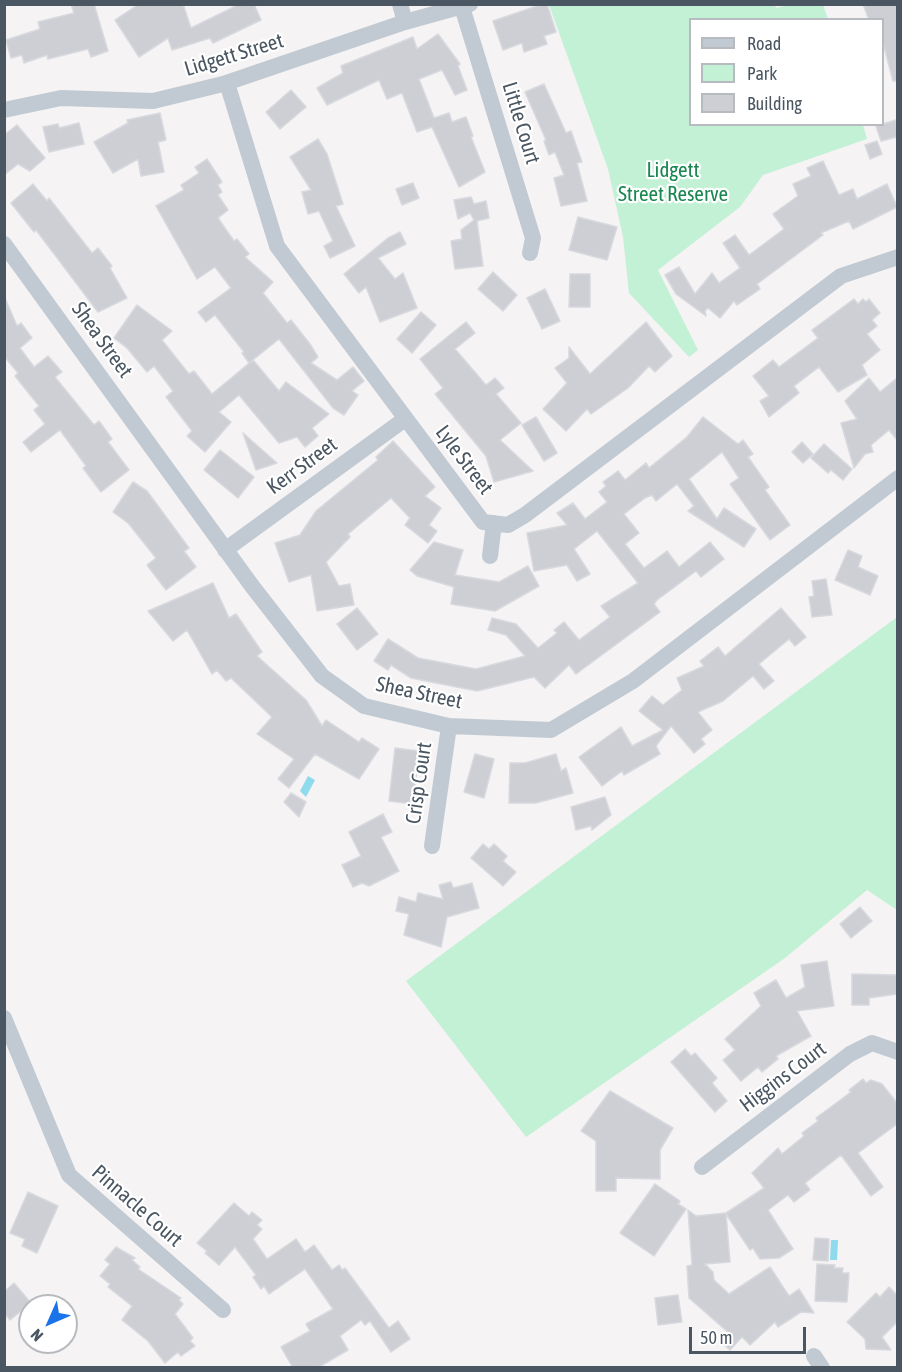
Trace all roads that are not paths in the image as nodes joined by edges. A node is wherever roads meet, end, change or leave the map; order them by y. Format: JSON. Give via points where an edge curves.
{"nodes":[{"id":1,"x":400,"y":4,"type":"edge"},
{"id":2,"x":466,"y":6,"type":"edge"},
{"id":3,"x":405,"y":22,"type":"junction"},
{"id":4,"x":227,"y":83,"type":"junction"},
{"id":5,"x":4,"y":110,"type":"edge"},
{"id":6,"x":4,"y":244,"type":"edge"},
{"id":7,"x":530,"y":253,"type":"dead end"},
{"id":8,"x":897,"y":257,"type":"edge"},
{"id":9,"x":405,"y":419,"type":"junction"},
{"id":10,"x":897,"y":478,"type":"edge"},
{"id":11,"x":494,"y":523,"type":"junction"},
{"id":12,"x":225,"y":550,"type":"junction"},
{"id":13,"x":490,"y":556,"type":"dead end"},
{"id":14,"x":449,"y":726,"type":"junction"},
{"id":15,"x":432,"y":846,"type":"dead end"},
{"id":16,"x":4,"y":1018,"type":"edge"},
{"id":17,"x":897,"y":1052,"type":"edge"},
{"id":18,"x":702,"y":1167,"type":"dead end"},
{"id":19,"x":224,"y":1310,"type":"dead end"}],
"edges":[{"from":1,"to":3,"type":"street"},
{"from":2,"to":3,"type":"street","name":"Lidgett Street"},
{"from":2,"to":7,"type":"street","name":"Little Court","via":[[533,238]]},
{"from":3,"to":4,"type":"street","name":"Lidgett Street"},
{"from":4,"to":5,"type":"street","name":"Lidgett Street","via":[[153,101],[61,98]]},
{"from":4,"to":9,"type":"street","name":"Lyle Street","via":[[277,246]]},
{"from":6,"to":12,"type":"street","name":"Shea Street"},
{"from":8,"to":11,"type":"street","name":"Lyle Street","via":[[841,276],[525,515],[508,525]]},
{"from":9,"to":11,"type":"street","name":"Lyle Street","via":[[483,522]]},
{"from":9,"to":12,"type":"street","name":"Kerr Street"},
{"from":10,"to":14,"type":"street","name":"Shea Street","via":[[633,681],[551,730]]},
{"from":11,"to":13,"type":"street"},
{"from":12,"to":14,"type":"street","name":"Shea Street","via":[[322,676],[364,706]]},
{"from":14,"to":15,"type":"street","name":"Crisp Court"},
{"from":16,"to":19,"type":"street","name":"Pinnacle Court","via":[[69,1175]]},
{"from":17,"to":18,"type":"street","name":"Higgins Court","via":[[872,1043],[850,1054]]}]}
